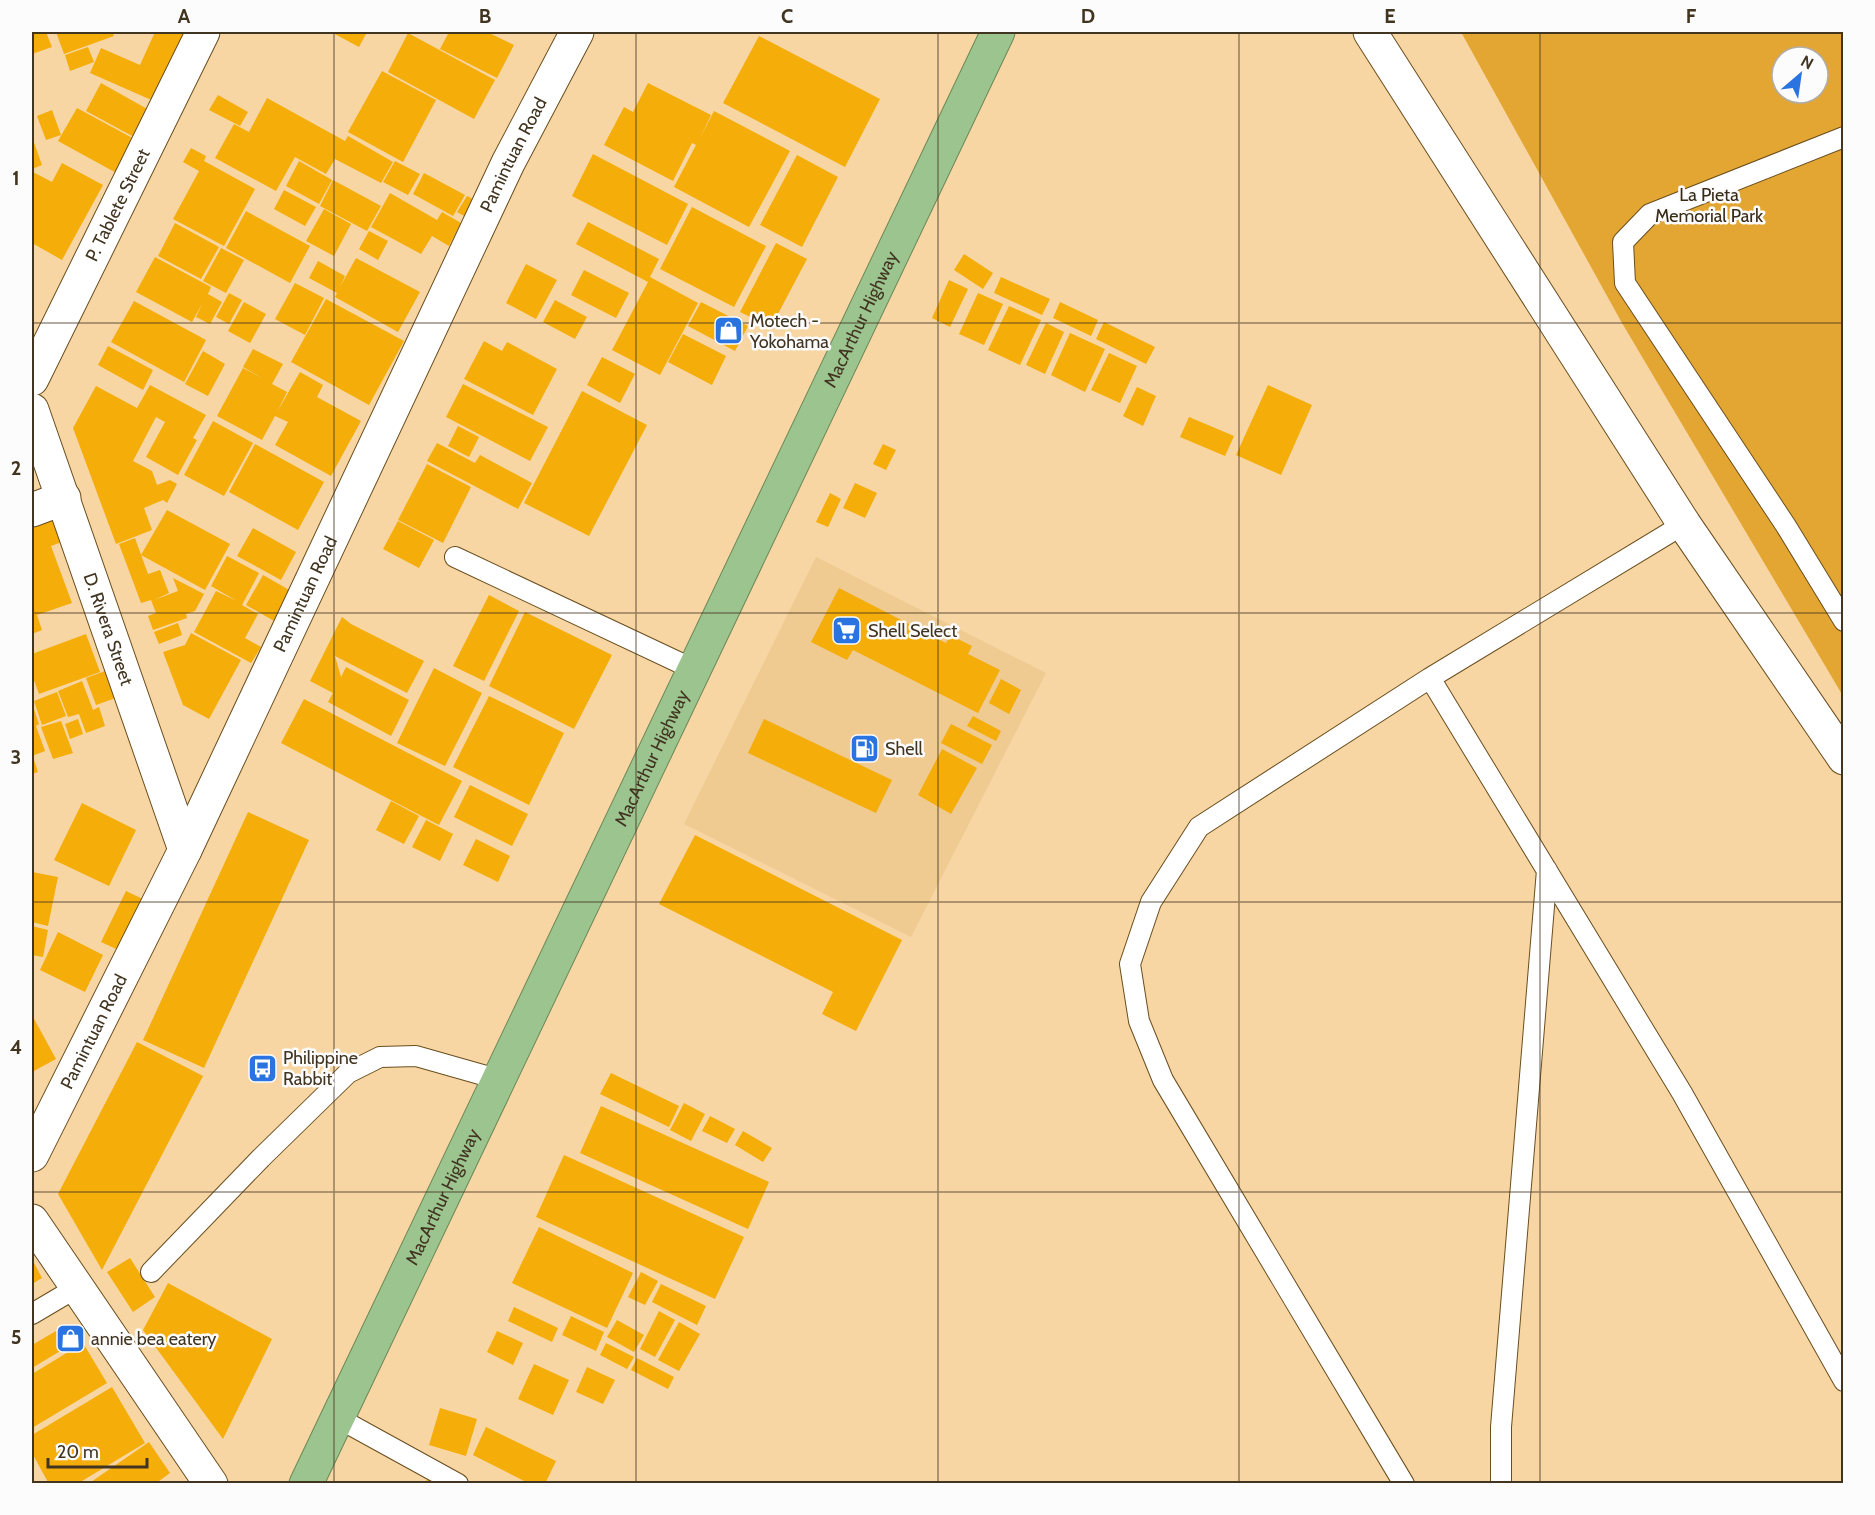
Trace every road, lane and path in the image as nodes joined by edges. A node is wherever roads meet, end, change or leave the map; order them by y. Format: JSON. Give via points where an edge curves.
{"nodes":[{"id":1,"x":577,"y":32,"type":"edge"},
{"id":2,"x":998,"y":32,"type":"edge"},
{"id":3,"x":1370,"y":32,"type":"edge"},
{"id":4,"x":200,"y":34,"type":"edge"},
{"id":5,"x":1844,"y":137,"type":"edge"},
{"id":6,"x":32,"y":379,"type":"edge"},
{"id":7,"x":32,"y":410,"type":"edge"},
{"id":8,"x":64,"y":498,"type":"junction"},
{"id":9,"x":32,"y":510,"type":"edge"},
{"id":10,"x":1684,"y":524,"type":"junction"},
{"id":11,"x":455,"y":557,"type":"dead end"},
{"id":12,"x":1844,"y":621,"type":"edge"},
{"id":13,"x":694,"y":670,"type":"junction"},
{"id":14,"x":1430,"y":678,"type":"junction"},
{"id":15,"x":1844,"y":758,"type":"edge"},
{"id":16,"x":185,"y":850,"type":"junction"},
{"id":17,"x":1547,"y":870,"type":"junction"},
{"id":18,"x":497,"y":1079,"type":"junction"},
{"id":19,"x":32,"y":1155,"type":"edge"},
{"id":20,"x":32,"y":1221,"type":"edge"},
{"id":21,"x":151,"y":1272,"type":"dead end"},
{"id":22,"x":76,"y":1288,"type":"junction"},
{"id":23,"x":32,"y":1314,"type":"edge"},
{"id":24,"x":1844,"y":1381,"type":"edge"},
{"id":25,"x":338,"y":1418,"type":"junction"},
{"id":26,"x":212,"y":1484,"type":"edge"},
{"id":27,"x":306,"y":1484,"type":"edge"},
{"id":28,"x":458,"y":1484,"type":"edge"},
{"id":29,"x":1404,"y":1484,"type":"edge"},
{"id":30,"x":1501,"y":1484,"type":"edge"}],
"edges":[{"from":1,"to":16,"type":"street","name":"Pamintuan Road","via":[[503,173]]},
{"from":2,"to":13,"type":"highway","name":"MacArthur Highway"},
{"from":3,"to":10,"type":"street"},
{"from":4,"to":6,"type":"street","name":"P. Tablete Street"},
{"from":5,"to":12,"type":"lane","via":[[1650,214],[1623,242],[1625,283]]},
{"from":7,"to":8,"type":"street","name":"D. Rivera Street"},
{"from":8,"to":9,"type":"street"},
{"from":8,"to":16,"type":"street","name":"D. Rivera Street"},
{"from":10,"to":14,"type":"lane"},
{"from":10,"to":15,"type":"street"},
{"from":11,"to":13,"type":"lane"},
{"from":13,"to":18,"type":"highway","name":"MacArthur Highway"},
{"from":14,"to":17,"type":"lane"},
{"from":14,"to":29,"type":"lane","via":[[1199,828],[1151,902],[1130,964],[1139,1021],[1163,1080]]},
{"from":16,"to":19,"type":"street","name":"Pamintuan Road"},
{"from":17,"to":24,"type":"lane","via":[[1682,1093]]},
{"from":17,"to":30,"type":"lane","via":[[1501,1427]]},
{"from":18,"to":21,"type":"lane","via":[[416,1056],[380,1057],[348,1073]]},
{"from":18,"to":25,"type":"highway","name":"MacArthur Highway"},
{"from":20,"to":22,"type":"street"},
{"from":22,"to":23,"type":"lane"},
{"from":22,"to":26,"type":"street"},
{"from":25,"to":27,"type":"highway","name":"MacArthur Highway"},
{"from":25,"to":28,"type":"lane"}]}
